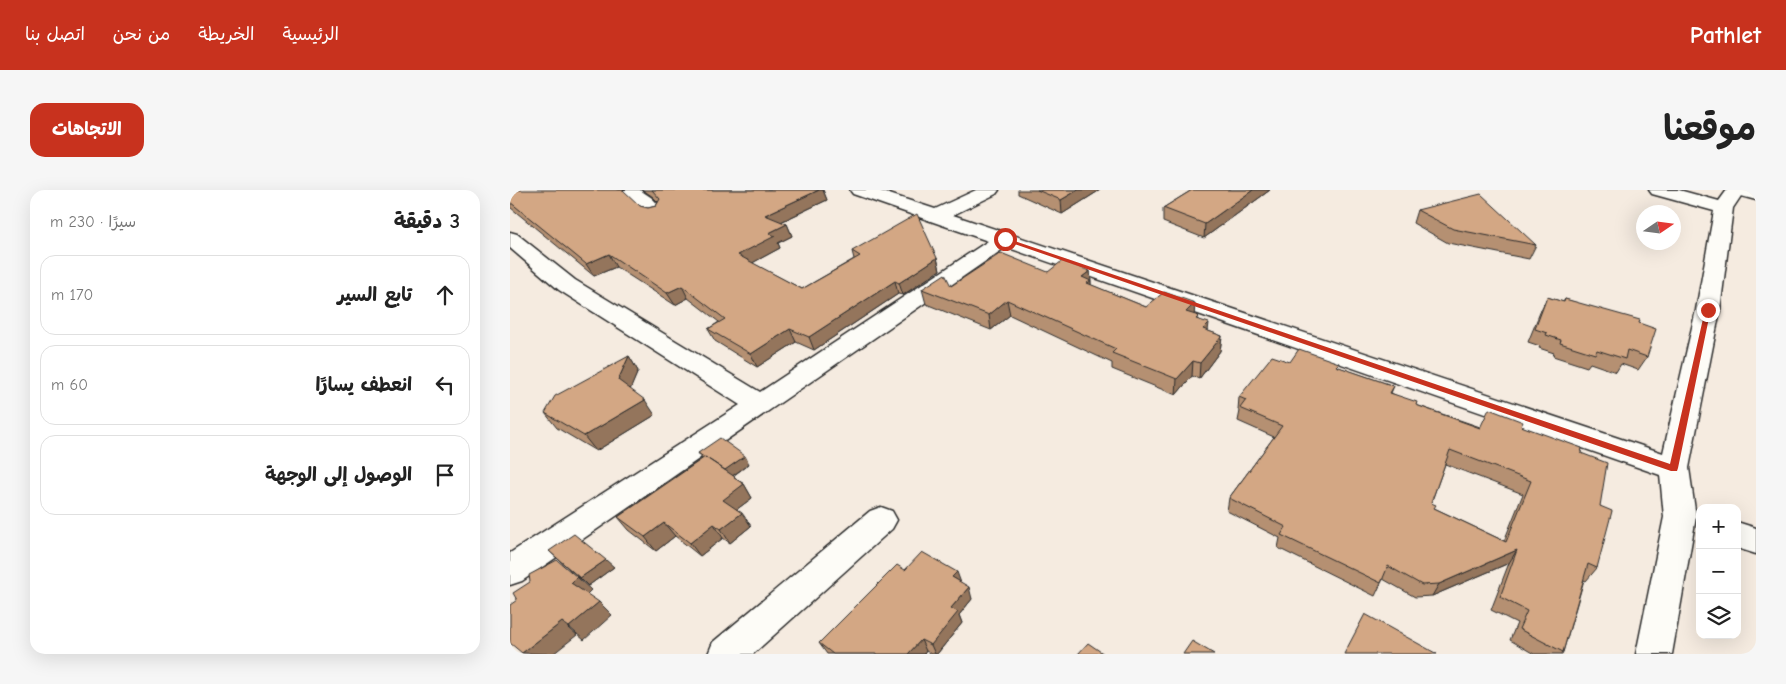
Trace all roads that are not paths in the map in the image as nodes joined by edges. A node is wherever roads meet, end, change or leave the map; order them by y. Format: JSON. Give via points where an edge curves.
{"nodes":[{"id":1,"x":628,"y":190,"type":"edge"},
{"id":2,"x":859,"y":190,"type":"edge"},
{"id":3,"x":990,"y":190,"type":"edge"},
{"id":4,"x":1658,"y":190,"type":"edge"},
{"id":5,"x":1756,"y":194,"type":"edge"},
{"id":6,"x":1724,"y":208,"type":"junction"},
{"id":7,"x":655,"y":212,"type":"edge"},
{"id":8,"x":937,"y":216,"type":"junction"},
{"id":9,"x":510,"y":238,"type":"edge"},
{"id":10,"x":1005,"y":239,"type":"junction"},
{"id":11,"x":760,"y":405,"type":"junction"},
{"id":12,"x":1674,"y":468,"type":"junction"},
{"id":13,"x":882,"y":520,"type":"dead end"},
{"id":14,"x":1690,"y":520,"type":"edge"},
{"id":15,"x":1741,"y":535,"type":"edge"},
{"id":16,"x":1756,"y":540,"type":"edge"},
{"id":17,"x":510,"y":571,"type":"edge"},
{"id":18,"x":726,"y":654,"type":"edge"},
{"id":19,"x":1654,"y":654,"type":"edge"}],
"edges":[{"from":1,"to":7,"type":"street"},
{"from":2,"to":8,"type":"street"},
{"from":3,"to":8,"type":"street"},
{"from":4,"to":6,"type":"street"},
{"from":5,"to":6,"type":"street","via":[[1736,190]]},
{"from":6,"to":12,"type":"street","via":[[1708,310]]},
{"from":8,"to":10,"type":"street"},
{"from":9,"to":11,"type":"street","via":[[567,285]]},
{"from":10,"to":11,"type":"street"},
{"from":10,"to":12,"type":"street"},
{"from":11,"to":17,"type":"street"},
{"from":12,"to":14,"type":"street"},
{"from":13,"to":18,"type":"street"},
{"from":14,"to":19,"type":"street"},
{"from":15,"to":16,"type":"street"}]}
